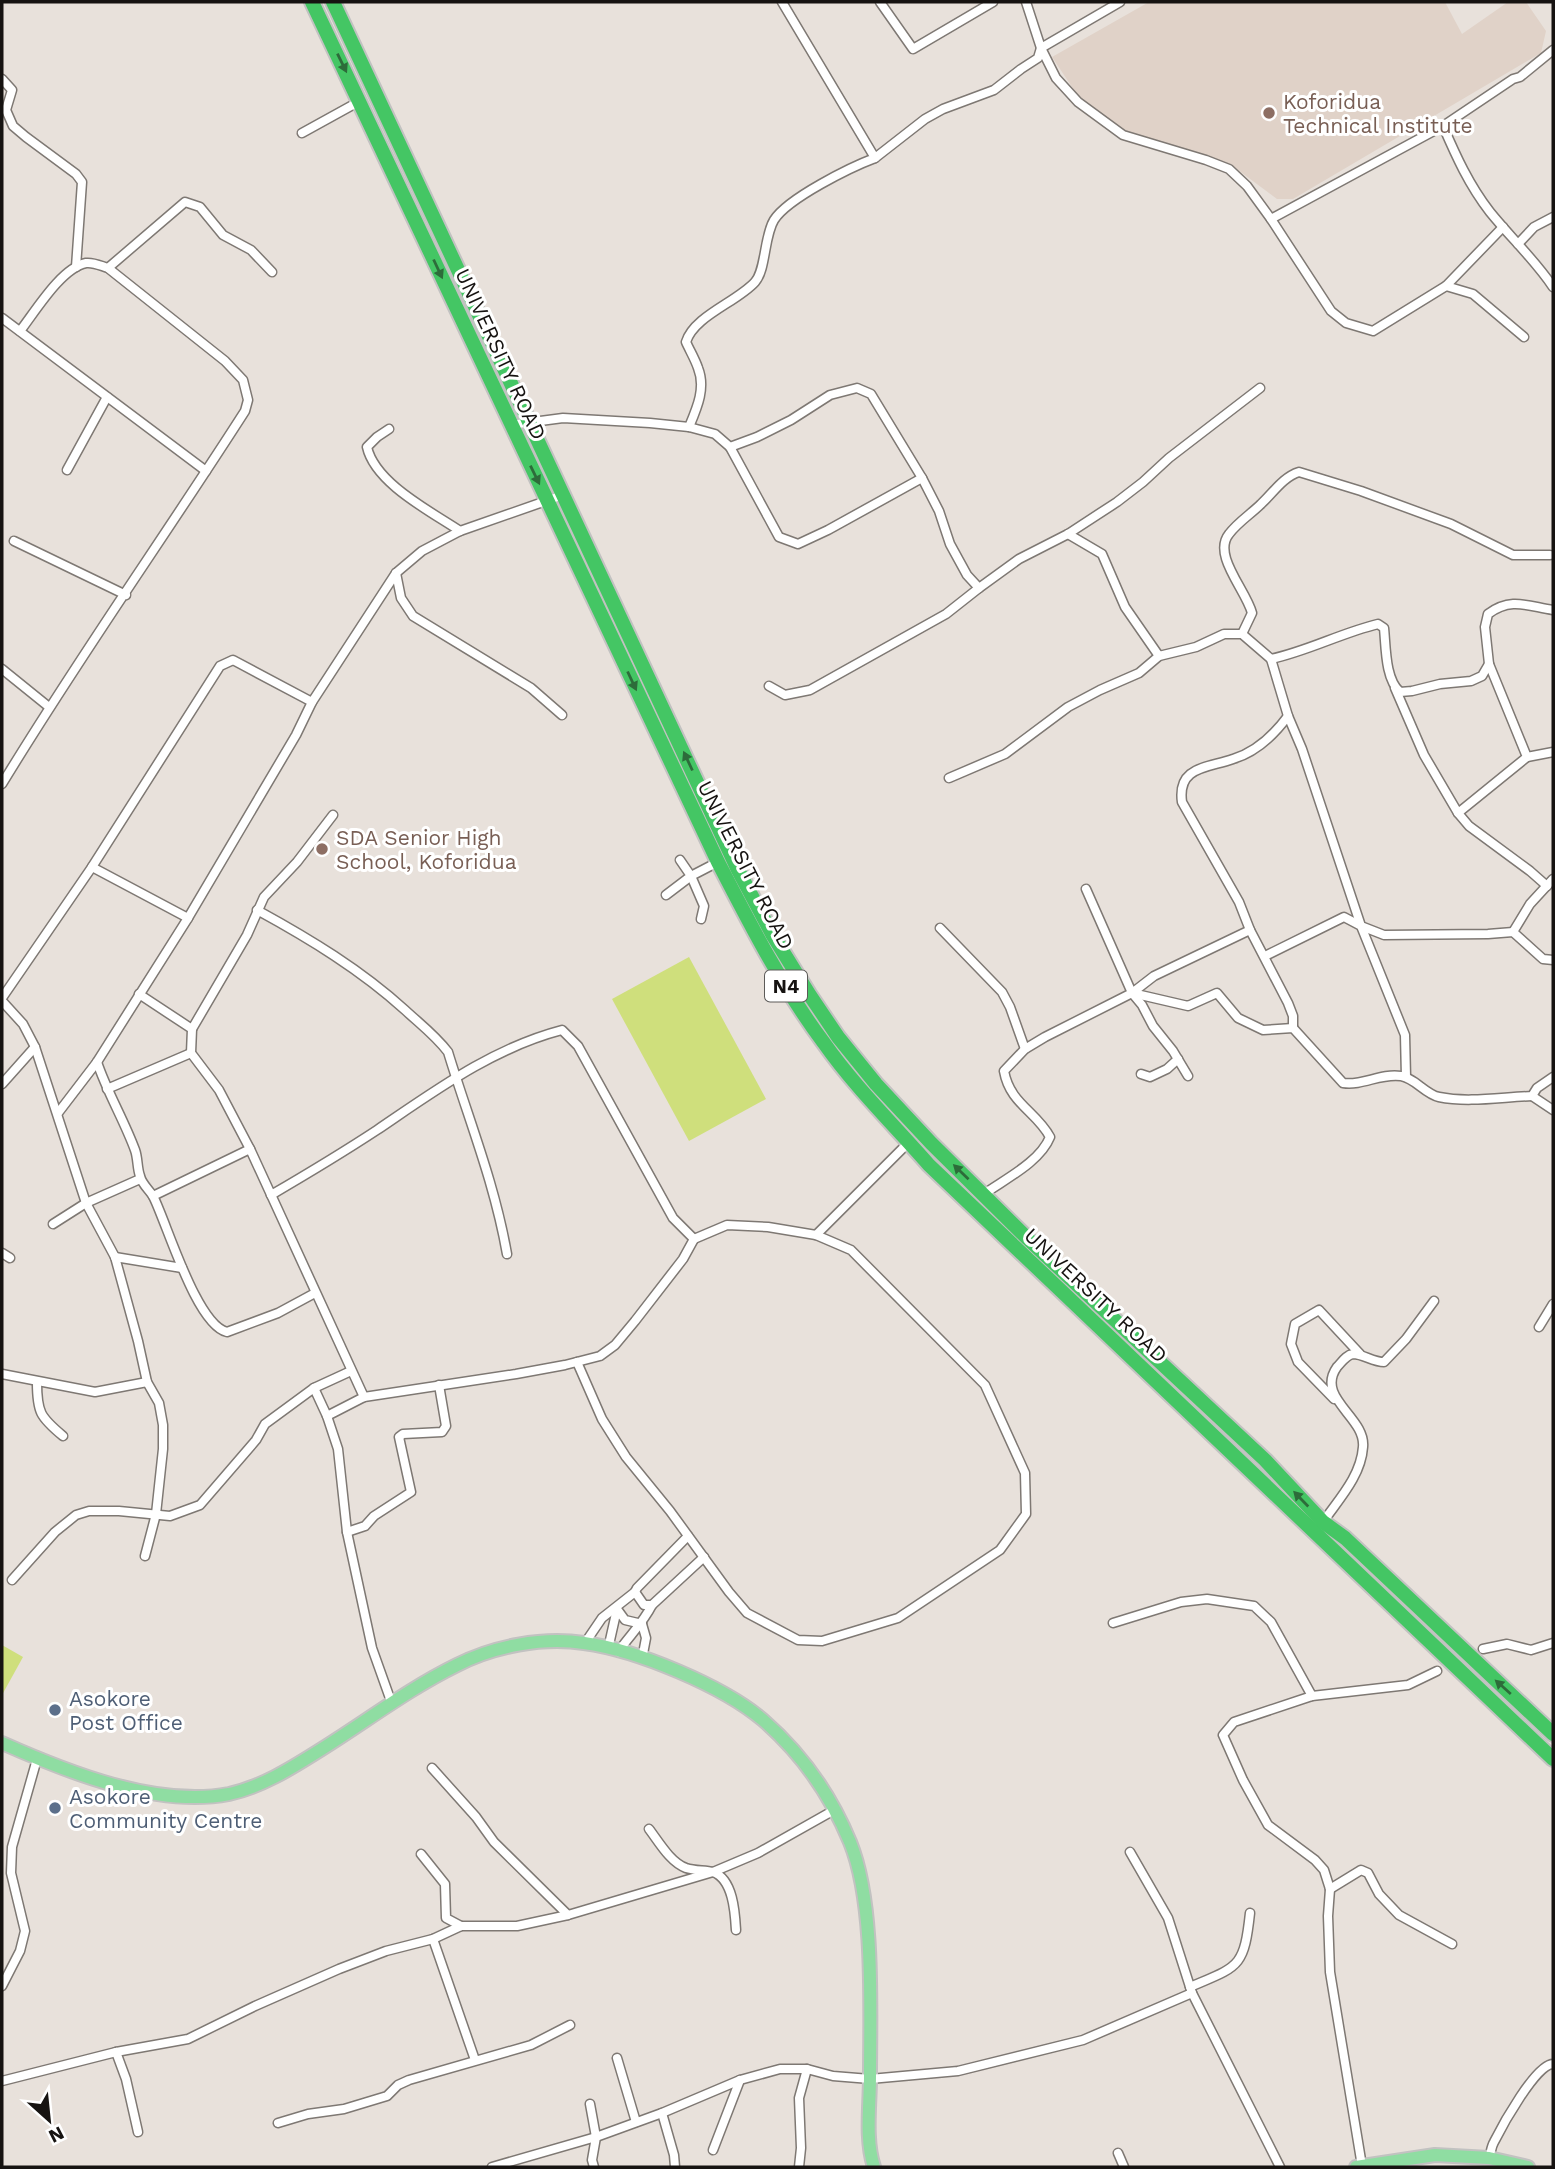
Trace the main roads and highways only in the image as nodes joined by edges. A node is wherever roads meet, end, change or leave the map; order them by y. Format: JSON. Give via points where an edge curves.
{"nodes":[{"id":1,"x":312,"y":2,"type":"edge"},
{"id":2,"x":333,"y":2,"type":"edge"},
{"id":3,"x":1028,"y":1239,"type":"junction"},
{"id":4,"x":1017,"y":1250,"type":"junction"},
{"id":5,"x":1553,"y":1734,"type":"edge"},
{"id":6,"x":2,"y":1743,"type":"edge"},
{"id":7,"x":1553,"y":1759,"type":"edge"},
{"id":8,"x":874,"y":2167,"type":"edge"},
{"id":9,"x":1359,"y":2167,"type":"edge"},
{"id":10,"x":1528,"y":2167,"type":"edge"}],
"edges":[{"from":1,"to":4,"type":"highway","name":"UNIVERSITY ROAD","number":"N4","one_way":true,"via":[[758,941],[823,1043],[862,1091],[929,1165]]},
{"from":3,"to":2,"type":"highway","name":"UNIVERSITY ROAD","number":"N4","one_way":true,"via":[[907,1118],[838,1037],[772,934]]},
{"from":3,"to":4,"type":"highway"},
{"from":5,"to":3,"type":"highway","name":"UNIVERSITY ROAD","number":"N4","one_way":true,"via":[[1346,1538],[1323,1522],[1265,1460]]},
{"from":4,"to":7,"type":"highway","name":"UNIVERSITY ROAD","number":"N4"},
{"from":6,"to":8,"type":"main road","via":[[131,1790],[214,1796],[285,1772],[454,1666],[488,1652],[524,1644],[585,1643],[678,1671],[761,1718],[793,1749],[836,1808],[852,1846],[865,1899],[869,2125]]},
{"from":9,"to":10,"type":"main road","via":[[1435,2155],[1489,2158]]}]}
